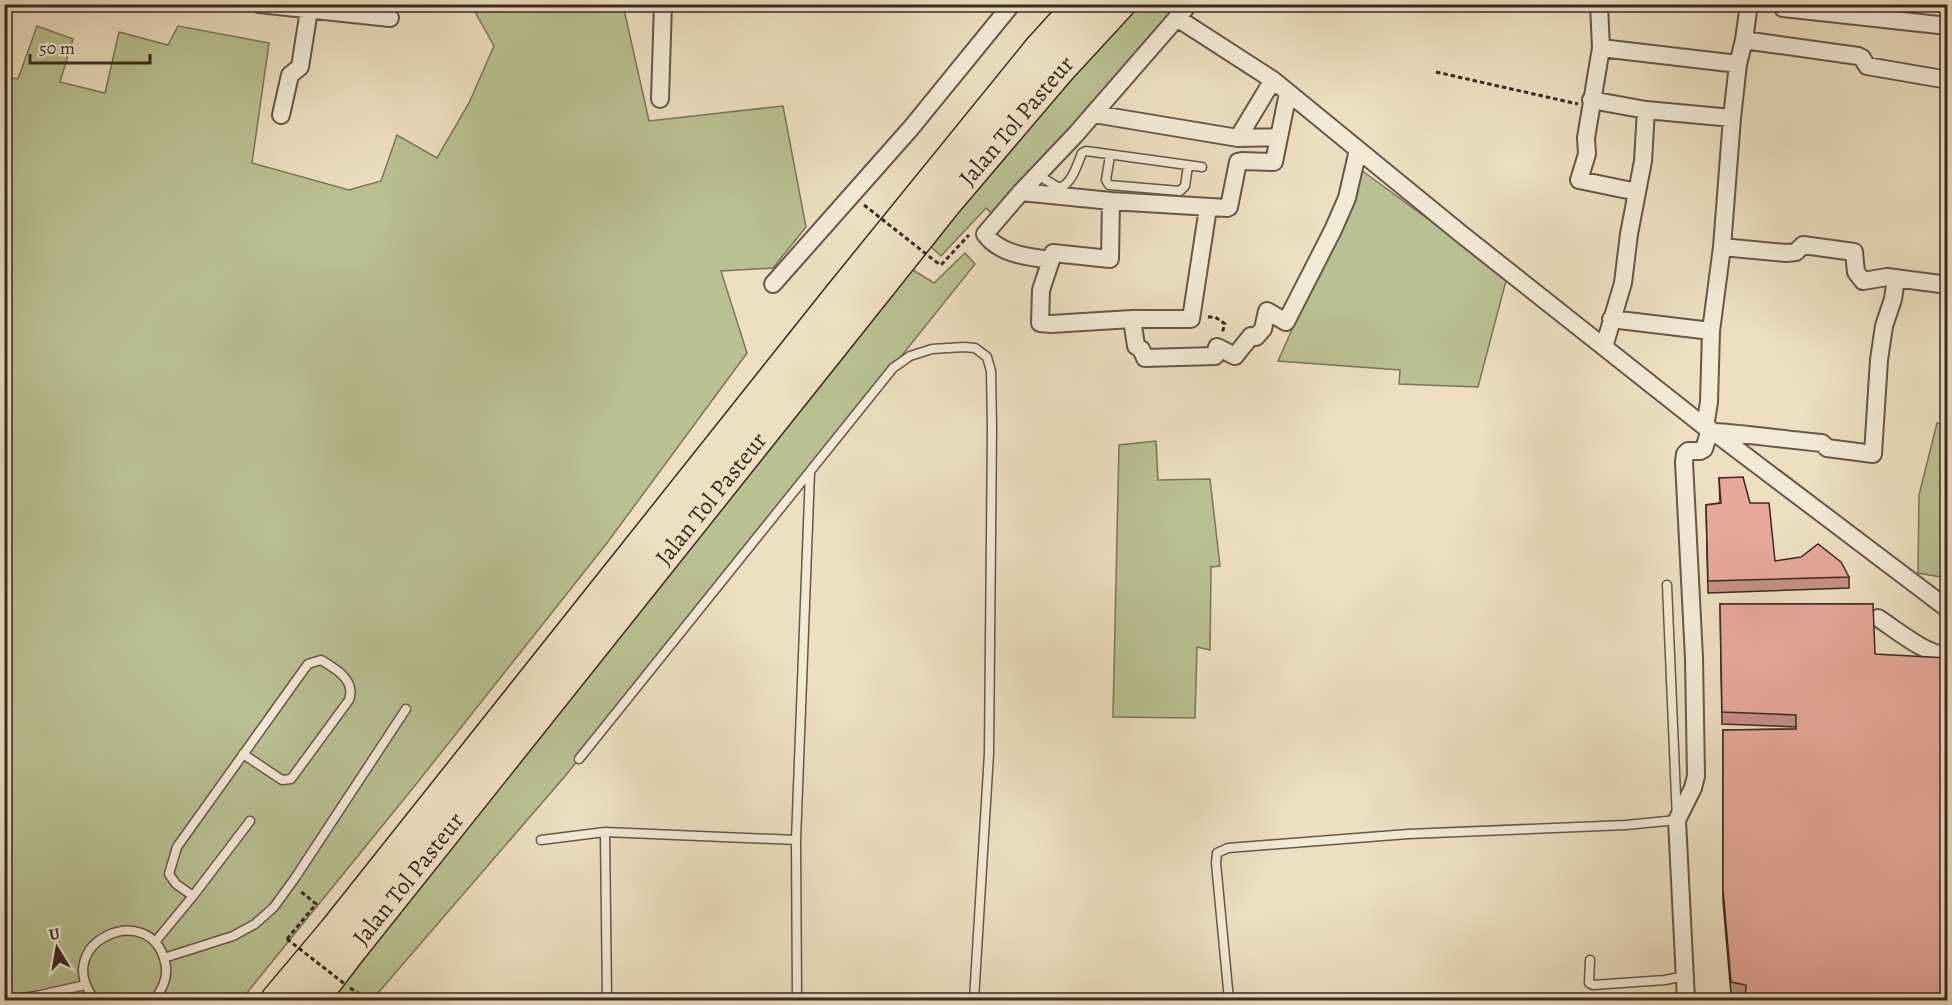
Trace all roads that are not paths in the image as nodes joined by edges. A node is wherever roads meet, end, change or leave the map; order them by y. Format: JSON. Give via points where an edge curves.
{"nodes":[{"id":1,"x":259,"y":4,"type":"edge"},
{"id":2,"x":663,"y":4,"type":"edge"},
{"id":3,"x":1012,"y":4,"type":"edge"},
{"id":4,"x":1080,"y":4,"type":"edge"},
{"id":5,"x":1120,"y":4,"type":"edge"},
{"id":6,"x":1189,"y":4,"type":"edge"},
{"id":7,"x":1599,"y":4,"type":"edge"},
{"id":8,"x":1749,"y":4,"type":"edge"},
{"id":9,"x":1783,"y":4,"type":"edge"},
{"id":10,"x":309,"y":10,"type":"junction"},
{"id":11,"x":390,"y":18,"type":"dead end"},
{"id":12,"x":1177,"y":18,"type":"junction"},
{"id":13,"x":1947,"y":26,"type":"edge"},
{"id":14,"x":1744,"y":40,"type":"junction"},
{"id":15,"x":1601,"y":48,"type":"junction"},
{"id":16,"x":1738,"y":64,"type":"junction"},
{"id":17,"x":1273,"y":80,"type":"junction"},
{"id":18,"x":1947,"y":80,"type":"edge"},
{"id":19,"x":1288,"y":93,"type":"junction"},
{"id":20,"x":660,"y":99,"type":"dead end"},
{"id":21,"x":1590,"y":104,"type":"junction"},
{"id":22,"x":1646,"y":110,"type":"junction"},
{"id":23,"x":1094,"y":114,"type":"junction"},
{"id":24,"x":281,"y":115,"type":"dead end"},
{"id":25,"x":1732,"y":118,"type":"junction"},
{"id":26,"x":1279,"y":136,"type":"junction"},
{"id":27,"x":1238,"y":138,"type":"junction"},
{"id":28,"x":1358,"y":150,"type":"junction"},
{"id":29,"x":1110,"y":156,"type":"junction"},
{"id":30,"x":1188,"y":166,"type":"junction"},
{"id":31,"x":1202,"y":168,"type":"dead end"},
{"id":32,"x":1038,"y":175,"type":"junction"},
{"id":33,"x":1021,"y":192,"type":"junction"},
{"id":34,"x":1637,"y":192,"type":"junction"},
{"id":35,"x":1111,"y":201,"type":"junction"},
{"id":36,"x":1208,"y":208,"type":"junction"},
{"id":37,"x":1722,"y":247,"type":"junction"},
{"id":38,"x":1051,"y":260,"type":"junction"},
{"id":39,"x":1896,"y":278,"type":"junction"},
{"id":40,"x":773,"y":284,"type":"dead end"},
{"id":41,"x":1947,"y":285,"type":"edge"},
{"id":42,"x":1132,"y":319,"type":"junction"},
{"id":43,"x":1611,"y":319,"type":"junction"},
{"id":44,"x":1712,"y":331,"type":"junction"},
{"id":45,"x":1604,"y":347,"type":"junction"},
{"id":46,"x":1710,"y":429,"type":"junction"},
{"id":47,"x":810,"y":472,"type":"junction"},
{"id":48,"x":1667,"y":585,"type":"dead end"},
{"id":49,"x":1947,"y":609,"type":"edge"},
{"id":50,"x":1878,"y":618,"type":"dead end"},
{"id":51,"x":1947,"y":656,"type":"edge"},
{"id":52,"x":406,"y":709,"type":"dead end"},
{"id":53,"x":243,"y":754,"type":"junction"},
{"id":54,"x":579,"y":759,"type":"dead end"},
{"id":55,"x":1677,"y":820,"type":"junction"},
{"id":56,"x":250,"y":821,"type":"dead end"},
{"id":57,"x":605,"y":832,"type":"junction"},
{"id":58,"x":541,"y":840,"type":"dead end"},
{"id":59,"x":796,"y":840,"type":"junction"},
{"id":60,"x":193,"y":896,"type":"junction"},
{"id":61,"x":155,"y":942,"type":"junction"},
{"id":62,"x":164,"y":958,"type":"junction"},
{"id":63,"x":1590,"y":960,"type":"dead end"},
{"id":64,"x":1685,"y":976,"type":"junction"},
{"id":65,"x":85,"y":985,"type":"junction"},
{"id":66,"x":7,"y":1000,"type":"edge"},
{"id":67,"x":95,"y":1000,"type":"edge"},
{"id":68,"x":154,"y":1000,"type":"edge"},
{"id":69,"x":276,"y":1000,"type":"edge"},
{"id":70,"x":313,"y":1000,"type":"edge"},
{"id":71,"x":607,"y":1000,"type":"edge"},
{"id":72,"x":797,"y":1000,"type":"edge"},
{"id":73,"x":974,"y":1000,"type":"edge"},
{"id":74,"x":1229,"y":1000,"type":"edge"},
{"id":75,"x":1686,"y":1000,"type":"edge"}],
"edges":[{"from":1,"to":10,"type":"street"},
{"from":2,"to":20,"type":"street"},
{"from":3,"to":40,"type":"street","via":[[911,128]]},
{"from":4,"to":69,"type":"highway","name":"Jalan Tol Pasteur","via":[[853,279]]},
{"from":5,"to":70,"type":"highway","name":"Jalan Tol Pasteur","via":[[947,202]]},
{"from":6,"to":12,"type":"street"},
{"from":7,"to":15,"type":"street"},
{"from":8,"to":14,"type":"street"},
{"from":9,"to":13,"type":"street","via":[[1783,8]]},
{"from":10,"to":11,"type":"street"},
{"from":10,"to":24,"type":"street","via":[[300,67],[290,75]]},
{"from":12,"to":17,"type":"street"},
{"from":12,"to":23,"type":"street"},
{"from":14,"to":16,"type":"street"},
{"from":14,"to":18,"type":"street","via":[[1858,56],[1867,66]]},
{"from":15,"to":16,"type":"street"},
{"from":15,"to":21,"type":"street"},
{"from":16,"to":25,"type":"street"},
{"from":17,"to":19,"type":"street"},
{"from":17,"to":27,"type":"street"},
{"from":19,"to":26,"type":"street"},
{"from":19,"to":28,"type":"street"},
{"from":21,"to":22,"type":"street"},
{"from":21,"to":34,"type":"street","via":[[1587,154],[1579,180]]},
{"from":22,"to":25,"type":"street"},
{"from":22,"to":34,"type":"street"},
{"from":23,"to":27,"type":"street"},
{"from":23,"to":32,"type":"street"},
{"from":25,"to":37,"type":"street"},
{"from":26,"to":27,"type":"street"},
{"from":26,"to":36,"type":"street","via":[[1274,162],[1237,164],[1229,207]]},
{"from":28,"to":42,"type":"street","via":[[1347,198],[1286,322],[1267,311],[1263,328],[1234,356],[1217,347],[1215,356],[1145,358],[1136,346]]},
{"from":28,"to":45,"type":"street"},
{"from":29,"to":30,"type":"lane"},
{"from":29,"to":30,"type":"lane","via":[[1106,180],[1109,185],[1180,191],[1185,186]]},
{"from":29,"to":32,"type":"lane","via":[[1083,152],[1063,188]]},
{"from":30,"to":31,"type":"lane"},
{"from":32,"to":33,"type":"street"},
{"from":33,"to":35,"type":"street"},
{"from":33,"to":38,"type":"street","via":[[985,234],[992,243],[1028,257]]},
{"from":34,"to":43,"type":"street","via":[[1623,282]]},
{"from":35,"to":36,"type":"street"},
{"from":35,"to":38,"type":"street","via":[[1110,259],[1053,253]]},
{"from":36,"to":42,"type":"street","via":[[1191,319]]},
{"from":37,"to":39,"type":"street","via":[[1786,253],[1796,252],[1803,245],[1838,249],[1854,252],[1861,280]]},
{"from":37,"to":44,"type":"street"},
{"from":38,"to":42,"type":"street","via":[[1041,290],[1041,323]]},
{"from":39,"to":41,"type":"street"},
{"from":39,"to":46,"type":"street","via":[[1879,360],[1873,454],[1827,448],[1822,443]]},
{"from":43,"to":44,"type":"street"},
{"from":43,"to":45,"type":"street"},
{"from":44,"to":46,"type":"street"},
{"from":45,"to":46,"type":"street"},
{"from":46,"to":49,"type":"street"},
{"from":46,"to":55,"type":"street","via":[[1704,449],[1688,451],[1684,462],[1696,776]]},
{"from":47,"to":54,"type":"lane"},
{"from":47,"to":59,"type":"lane"},
{"from":47,"to":73,"type":"lane","via":[[893,368],[910,356],[964,347],[975,348],[987,357],[992,427],[989,753]]},
{"from":48,"to":55,"type":"lane"},
{"from":50,"to":51,"type":"street","via":[[1928,650]]},
{"from":52,"to":62,"type":"lane","via":[[274,907],[255,924],[232,936]]},
{"from":53,"to":53,"type":"lane","via":[[308,664],[321,660],[350,685],[349,700],[291,779],[282,780]]},
{"from":53,"to":60,"type":"lane","via":[[174,855],[169,874]]},
{"from":55,"to":64,"type":"street"},
{"from":55,"to":74,"type":"lane","via":[[1228,848],[1217,854],[1216,863]]},
{"from":56,"to":60,"type":"lane"},
{"from":57,"to":58,"type":"lane"},
{"from":57,"to":59,"type":"lane"},
{"from":57,"to":71,"type":"lane"},
{"from":59,"to":72,"type":"lane"},
{"from":60,"to":61,"type":"lane"},
{"from":61,"to":62,"type":"lane"},
{"from":61,"to":65,"type":"lane","via":[[130,930],[103,936],[86,957]]},
{"from":62,"to":68,"type":"lane","via":[[166,976]]},
{"from":63,"to":64,"type":"lane","via":[[1589,983],[1593,985]]},
{"from":64,"to":75,"type":"street"},
{"from":65,"to":66,"type":"lane"},
{"from":65,"to":67,"type":"lane"}]}
